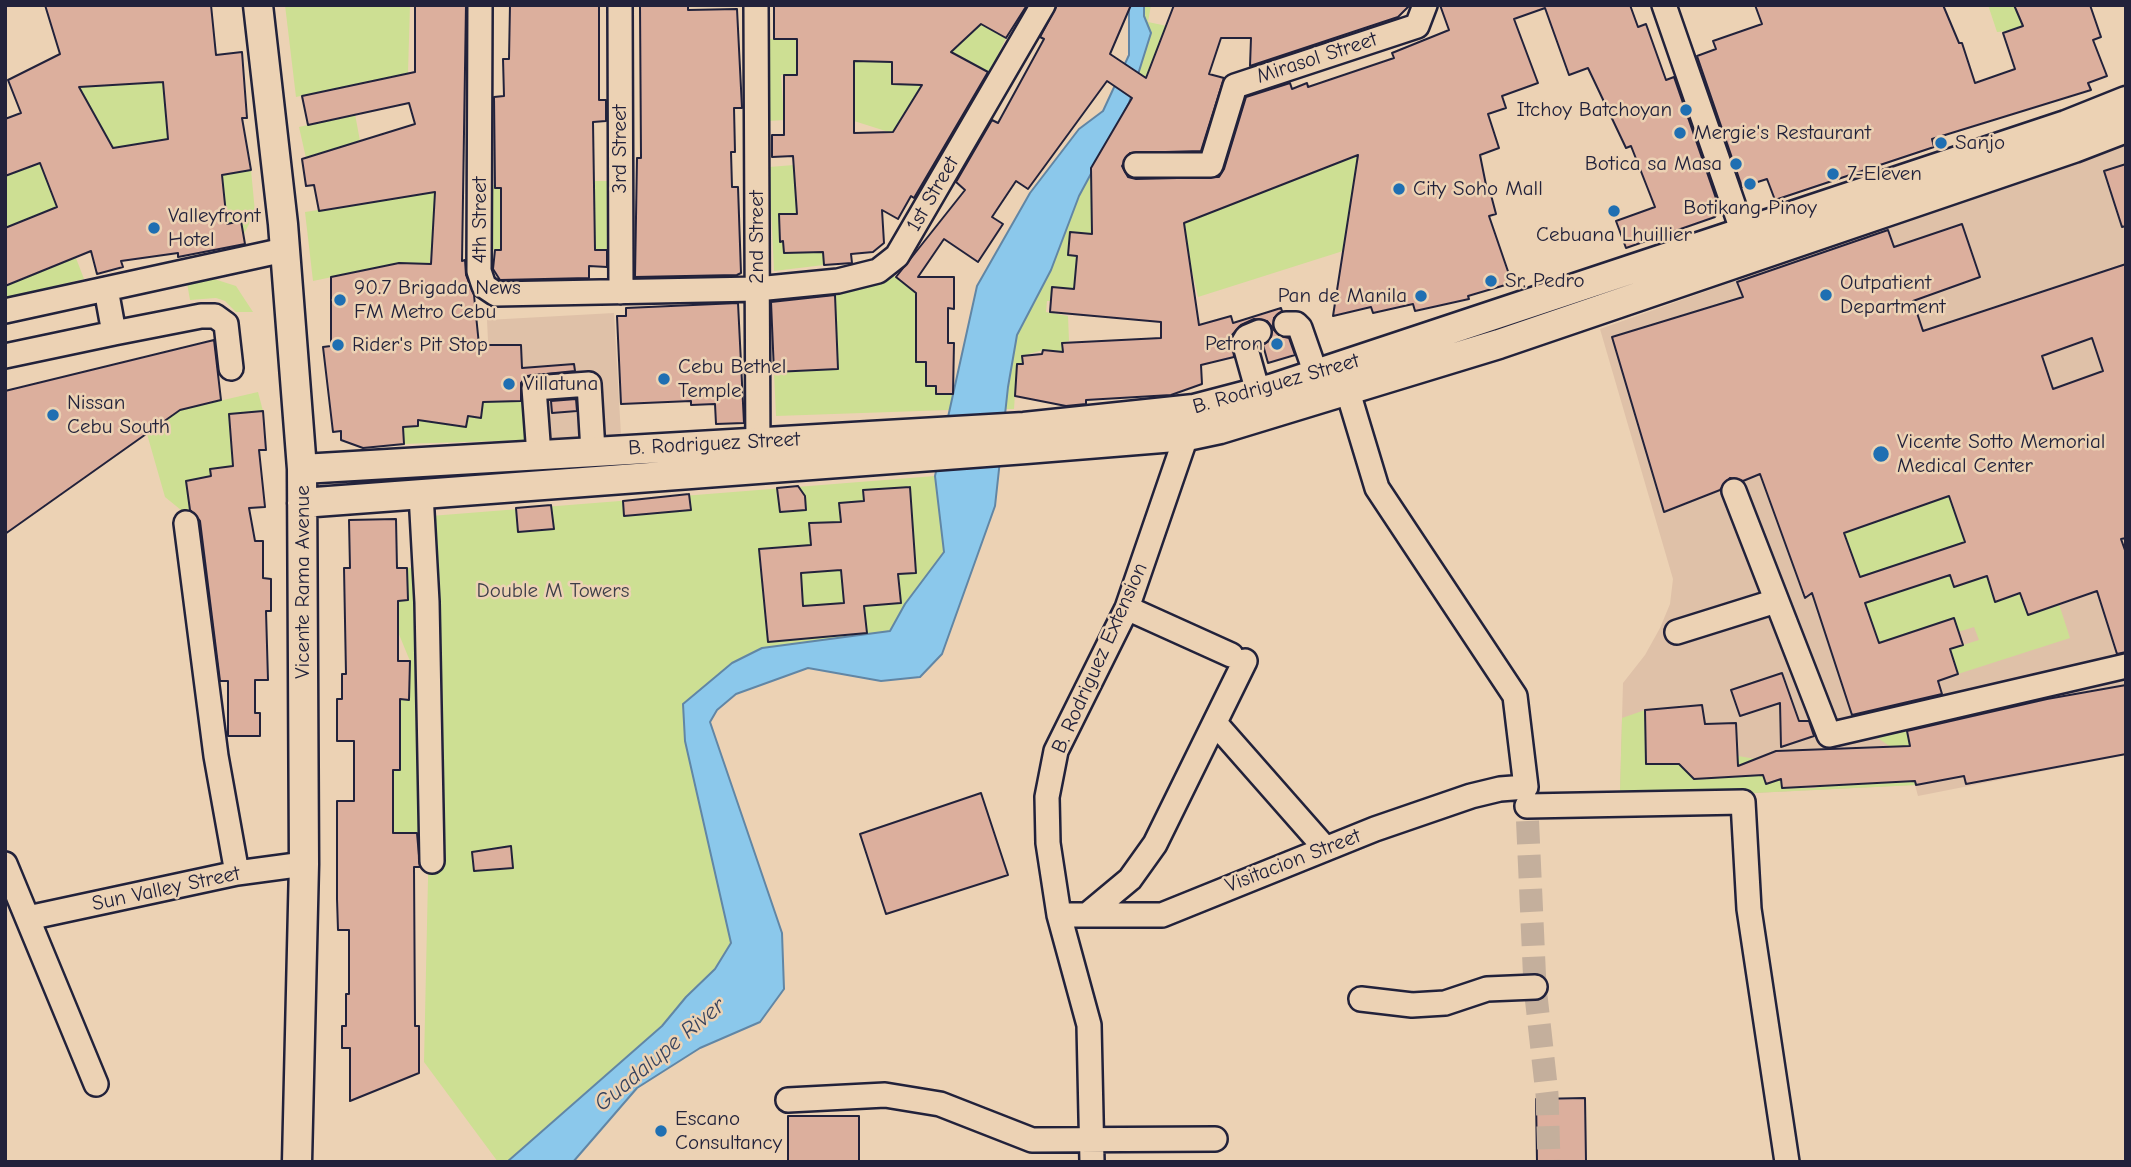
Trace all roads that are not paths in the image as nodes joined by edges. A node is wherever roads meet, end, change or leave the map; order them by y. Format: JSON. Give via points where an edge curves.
{"nodes":[{"id":1,"x":258,"y":5,"type":"edge"},
{"id":2,"x":480,"y":5,"type":"edge"},
{"id":3,"x":620,"y":5,"type":"edge"},
{"id":4,"x":756,"y":5,"type":"edge"},
{"id":5,"x":1043,"y":5,"type":"edge"},
{"id":6,"x":1425,"y":5,"type":"edge"},
{"id":7,"x":1664,"y":5,"type":"edge"},
{"id":8,"x":2126,"y":101,"type":"edge"},
{"id":9,"x":2126,"y":128,"type":"edge"},
{"id":10,"x":2070,"y":137,"type":"junction"},
{"id":11,"x":1136,"y":165,"type":"dead end"},
{"id":12,"x":1748,"y":246,"type":"junction"},
{"id":13,"x":284,"y":250,"type":"junction"},
{"id":14,"x":106,"y":289,"type":"junction"},
{"id":15,"x":757,"y":289,"type":"junction"},
{"id":16,"x":621,"y":292,"type":"junction"},
{"id":17,"x":5,"y":311,"type":"edge"},
{"id":18,"x":1286,"y":324,"type":"dead end"},
{"id":19,"x":1259,"y":332,"type":"dead end"},
{"id":20,"x":114,"y":333,"type":"junction"},
{"id":21,"x":5,"y":356,"type":"edge"},
{"id":22,"x":232,"y":368,"type":"dead end"},
{"id":23,"x":1316,"y":374,"type":"junction"},
{"id":24,"x":1348,"y":392,"type":"junction"},
{"id":25,"x":1258,"y":393,"type":"junction"},
{"id":26,"x":1194,"y":409,"type":"junction"},
{"id":27,"x":1187,"y":436,"type":"junction"},
{"id":28,"x":1025,"y":438,"type":"junction"},
{"id":29,"x":593,"y":452,"type":"junction"},
{"id":30,"x":538,"y":455,"type":"junction"},
{"id":31,"x":758,"y":455,"type":"junction"},
{"id":32,"x":302,"y":469,"type":"junction"},
{"id":33,"x":1734,"y":491,"type":"dead end"},
{"id":34,"x":421,"y":494,"type":"junction"},
{"id":35,"x":302,"y":503,"type":"junction"},
{"id":36,"x":186,"y":523,"type":"dead end"},
{"id":37,"x":1776,"y":601,"type":"junction"},
{"id":38,"x":1127,"y":608,"type":"junction"},
{"id":39,"x":1677,"y":632,"type":"dead end"},
{"id":40,"x":2126,"y":666,"type":"edge"},
{"id":41,"x":1214,"y":723,"type":"junction"},
{"id":42,"x":1527,"y":797,"type":"junction"},
{"id":43,"x":1325,"y":848,"type":"junction"},
{"id":44,"x":432,"y":861,"type":"dead end"},
{"id":45,"x":5,"y":864,"type":"edge"},
{"id":46,"x":304,"y":864,"type":"junction"},
{"id":47,"x":237,"y":873,"type":"junction"},
{"id":48,"x":1088,"y":914,"type":"junction"},
{"id":49,"x":1059,"y":915,"type":"junction"},
{"id":50,"x":28,"y":918,"type":"junction"},
{"id":51,"x":1535,"y":987,"type":"dead end"},
{"id":52,"x":1361,"y":999,"type":"dead end"},
{"id":53,"x":96,"y":1084,"type":"dead end"},
{"id":54,"x":788,"y":1100,"type":"dead end"},
{"id":55,"x":1214,"y":1139,"type":"dead end"},
{"id":56,"x":1092,"y":1152,"type":"edge"},
{"id":57,"x":297,"y":1162,"type":"edge"},
{"id":58,"x":1787,"y":1162,"type":"edge"}],
"edges":[{"from":1,"to":13,"type":"main road","name":"Vicente Rama Avenue"},
{"from":2,"to":16,"type":"street","name":"4th Street","via":[[480,271],[484,286],[496,295]]},
{"from":3,"to":16,"type":"street","name":"3rd Street"},
{"from":4,"to":15,"type":"street","name":"2nd Street"},
{"from":5,"to":15,"type":"street","name":"1st Street","via":[[897,256],[878,271],[838,281]]},
{"from":6,"to":11,"type":"street","name":"Mirasol Street","via":[[1417,26],[1235,86],[1212,164]]},
{"from":7,"to":12,"type":"street"},
{"from":8,"to":10,"type":"main road","name":"B. Rodriguez Street"},
{"from":9,"to":10,"type":"main road","name":"B. Rodriguez Street"},
{"from":10,"to":12,"type":"main road","name":"B. Rodriguez Street"},
{"from":12,"to":23,"type":"main road","name":"B. Rodriguez Street"},
{"from":12,"to":24,"type":"main road","name":"B. Rodriguez Street"},
{"from":13,"to":14,"type":"street"},
{"from":13,"to":32,"type":"main road","name":"Vicente Rama Avenue"},
{"from":14,"to":17,"type":"street"},
{"from":14,"to":20,"type":"street"},
{"from":15,"to":16,"type":"street","name":"4th Street"},
{"from":15,"to":31,"type":"street","name":"2nd Street"},
{"from":18,"to":23,"type":"street","via":[[1300,328]]},
{"from":19,"to":25,"type":"street","via":[[1244,342]]},
{"from":20,"to":21,"type":"street"},
{"from":20,"to":22,"type":"street","via":[[215,316],[226,324]]},
{"from":23,"to":25,"type":"main road","name":"B. Rodriguez Street"},
{"from":24,"to":27,"type":"main road","name":"B. Rodriguez Street"},
{"from":24,"to":42,"type":"street","via":[[1377,488],[1515,696]]},
{"from":25,"to":26,"type":"main road","name":"B. Rodriguez Street"},
{"from":26,"to":27,"type":"street","name":"B. Rodriguez Extension"},
{"from":26,"to":28,"type":"main road","name":"B. Rodriguez Street"},
{"from":27,"to":28,"type":"main road","name":"B. Rodriguez Street"},
{"from":27,"to":38,"type":"street","name":"B. Rodriguez Extension"},
{"from":28,"to":31,"type":"main road","name":"B. Rodriguez Street"},
{"from":29,"to":30,"type":"main road","name":"B. Rodriguez Street"},
{"from":29,"to":30,"type":"street","via":[[589,384],[534,388]]},
{"from":29,"to":31,"type":"main road","name":"B. Rodriguez Street"},
{"from":30,"to":32,"type":"main road","name":"B. Rodriguez Street"},
{"from":31,"to":34,"type":"main road","name":"B. Rodriguez Street"},
{"from":32,"to":35,"type":"main road","name":"Vicente Rama Avenue"},
{"from":33,"to":37,"type":"street"},
{"from":34,"to":35,"type":"main road","name":"B. Rodriguez Street"},
{"from":34,"to":44,"type":"street"},
{"from":35,"to":46,"type":"main road","name":"Vicente Rama Avenue"},
{"from":36,"to":47,"type":"street","via":[[216,755]]},
{"from":37,"to":39,"type":"street"},
{"from":37,"to":40,"type":"street","via":[[1829,735]]},
{"from":38,"to":41,"type":"street","via":[[1238,659]]},
{"from":38,"to":49,"type":"street","name":"B. Rodriguez Extension","via":[[1056,751],[1047,809]]},
{"from":41,"to":43,"type":"street"},
{"from":41,"to":48,"type":"street","via":[[1155,844],[1130,879]]},
{"from":42,"to":43,"type":"street","name":"Visitacion Street","via":[[1500,789],[1471,796]]},
{"from":42,"to":58,"type":"street","name":"Visitacion Street","via":[[1743,802],[1749,909]]},
{"from":43,"to":48,"type":"street","name":"Visitacion Street","via":[[1162,915]]},
{"from":45,"to":50,"type":"street"},
{"from":46,"to":47,"type":"street","name":"Sun Valley Street"},
{"from":46,"to":57,"type":"main road","name":"Vicente Rama Avenue"},
{"from":47,"to":50,"type":"street","name":"Sun Valley Street"},
{"from":48,"to":49,"type":"street","name":"Visitacion Street"},
{"from":49,"to":56,"type":"street","name":"B. Rodriguez Extension","via":[[1089,1025]]},
{"from":50,"to":53,"type":"street"},
{"from":51,"to":52,"type":"street","via":[[1487,989],[1445,1003],[1412,1005]]},
{"from":54,"to":56,"type":"street","via":[[885,1095],[940,1104],[1032,1140]]},
{"from":55,"to":56,"type":"street"}]}
